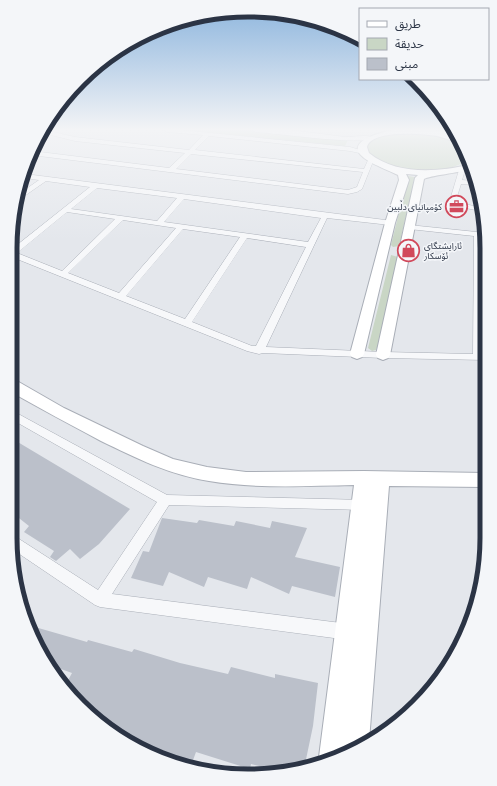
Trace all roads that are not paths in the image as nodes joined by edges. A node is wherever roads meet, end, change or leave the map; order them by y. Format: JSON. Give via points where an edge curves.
{"nodes":[{"id":1,"x":144,"y":167,"type":"edge"},
{"id":2,"x":175,"y":167,"type":"edge"},
{"id":3,"x":327,"y":167,"type":"edge"},
{"id":4,"x":369,"y":167,"type":"edge"},
{"id":5,"x":390,"y":167,"type":"joint"},
{"id":6,"x":465,"y":168,"type":"edge"},
{"id":7,"x":171,"y":170,"type":"junction"},
{"id":8,"x":367,"y":171,"type":"junction"},
{"id":9,"x":436,"y":173,"type":"junction"},
{"id":10,"x":28,"y":177,"type":"edge"},
{"id":11,"x":45,"y":179,"type":"junction"},
{"id":12,"x":458,"y":182,"type":"junction"},
{"id":13,"x":470,"y":183,"type":"edge"},
{"id":14,"x":95,"y":186,"type":"junction"},
{"id":15,"x":24,"y":194,"type":"edge"},
{"id":16,"x":182,"y":197,"type":"junction"},
{"id":17,"x":477,"y":208,"type":"edge"},
{"id":18,"x":65,"y":210,"type":"junction"},
{"id":19,"x":324,"y":216,"type":"junction"},
{"id":20,"x":121,"y":218,"type":"junction"},
{"id":21,"x":159,"y":223,"type":"junction"},
{"id":22,"x":390,"y":223,"type":"junction"},
{"id":23,"x":182,"y":226,"type":"junction"},
{"id":24,"x":409,"y":228,"type":"junction"},
{"id":25,"x":246,"y":235,"type":"junction"},
{"id":26,"x":480,"y":235,"type":"edge"},
{"id":27,"x":310,"y":244,"type":"junction"},
{"id":28,"x":384,"y":248,"type":"junction"},
{"id":29,"x":17,"y":249,"type":"edge"},
{"id":30,"x":404,"y":251,"type":"junction"},
{"id":31,"x":17,"y":255,"type":"edge"},
{"id":32,"x":63,"y":274,"type":"junction"},
{"id":33,"x":121,"y":297,"type":"junction"},
{"id":34,"x":187,"y":323,"type":"junction"},
{"id":35,"x":259,"y":351,"type":"junction"},
{"id":36,"x":357,"y":354,"type":"junction"},
{"id":37,"x":383,"y":356,"type":"junction"},
{"id":38,"x":480,"y":356,"type":"edge"},
{"id":39,"x":17,"y":389,"type":"edge"},
{"id":40,"x":17,"y":417,"type":"edge"},
{"id":41,"x":372,"y":478,"type":"junction"},
{"id":42,"x":480,"y":480,"type":"edge"},
{"id":43,"x":165,"y":500,"type":"junction"},
{"id":44,"x":369,"y":506,"type":"junction"},
{"id":45,"x":17,"y":545,"type":"edge"},
{"id":46,"x":100,"y":600,"type":"junction"},
{"id":47,"x":356,"y":633,"type":"junction"},
{"id":48,"x":355,"y":743,"type":"edge"},
{"id":49,"x":334,"y":752,"type":"edge"}],
"edges":[{"from":1,"to":7,"type":"street"},
{"from":2,"to":7,"type":"street"},
{"from":3,"to":8,"type":"street"},
{"from":4,"to":8,"type":"street"},
{"from":5,"to":9,"type":"street"},
{"from":5,"to":22,"type":"street","via":[[401,173],[404,180]]},
{"from":6,"to":9,"type":"street"},
{"from":6,"to":12,"type":"street"},
{"from":7,"to":8,"type":"street","via":[[348,192],[359,189]]},
{"from":9,"to":24,"type":"street","via":[[421,177]]},
{"from":10,"to":11,"type":"street"},
{"from":11,"to":14,"type":"street"},
{"from":11,"to":15,"type":"street"},
{"from":12,"to":13,"type":"street"},
{"from":12,"to":17,"type":"street","via":[[453,200],[457,204]]},
{"from":14,"to":16,"type":"street"},
{"from":14,"to":18,"type":"street"},
{"from":16,"to":19,"type":"street"},
{"from":16,"to":21,"type":"street"},
{"from":18,"to":20,"type":"street"},
{"from":18,"to":29,"type":"street"},
{"from":19,"to":22,"type":"street"},
{"from":19,"to":27,"type":"street"},
{"from":20,"to":21,"type":"street"},
{"from":20,"to":32,"type":"street"},
{"from":21,"to":23,"type":"street"},
{"from":22,"to":28,"type":"street"},
{"from":23,"to":25,"type":"street"},
{"from":23,"to":33,"type":"street"},
{"from":24,"to":26,"type":"street"},
{"from":24,"to":30,"type":"street"},
{"from":25,"to":27,"type":"street"},
{"from":25,"to":34,"type":"street"},
{"from":27,"to":35,"type":"street"},
{"from":28,"to":30,"type":"street"},
{"from":28,"to":36,"type":"street"},
{"from":30,"to":37,"type":"street"},
{"from":31,"to":32,"type":"street"},
{"from":32,"to":33,"type":"street"},
{"from":33,"to":34,"type":"street"},
{"from":34,"to":35,"type":"street"},
{"from":35,"to":36,"type":"street"},
{"from":36,"to":37,"type":"street"},
{"from":37,"to":38,"type":"street"},
{"from":39,"to":41,"type":"street","via":[[137,451],[170,465],[206,474],[246,479]]},
{"from":40,"to":43,"type":"street"},
{"from":41,"to":42,"type":"street"},
{"from":41,"to":44,"type":"street"},
{"from":43,"to":44,"type":"street"},
{"from":43,"to":46,"type":"street"},
{"from":44,"to":47,"type":"street"},
{"from":45,"to":46,"type":"street"},
{"from":46,"to":47,"type":"street"},
{"from":47,"to":48,"type":"street"},
{"from":47,"to":49,"type":"street"}]}
